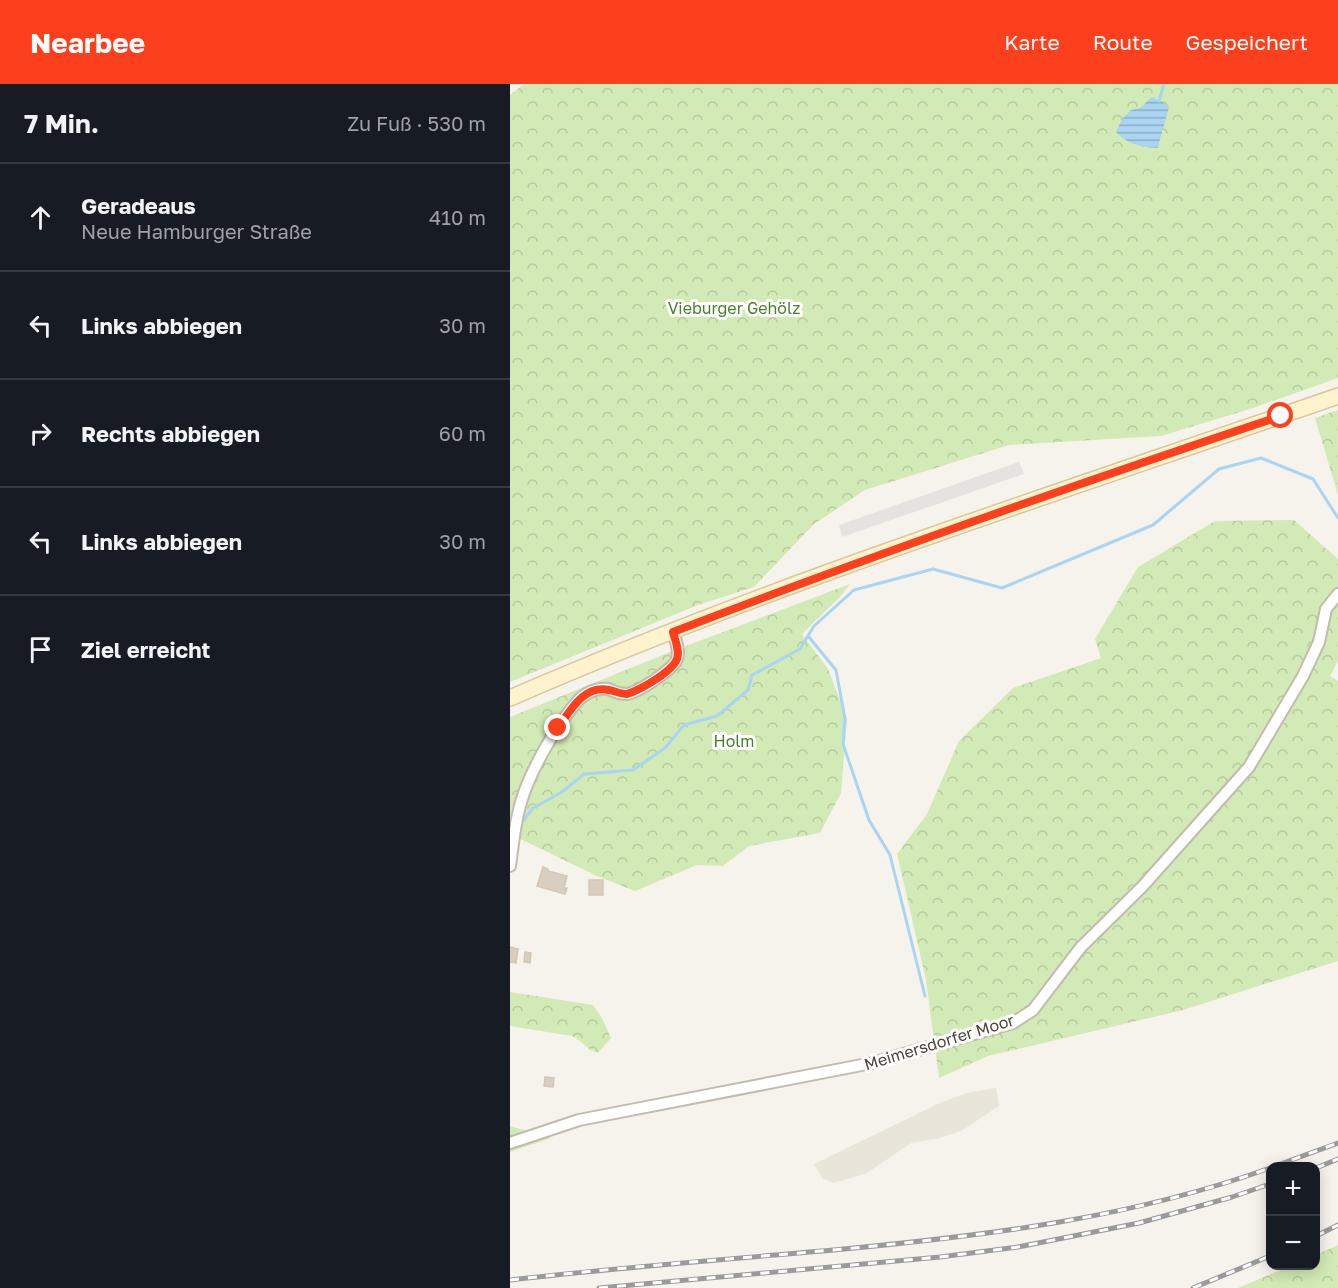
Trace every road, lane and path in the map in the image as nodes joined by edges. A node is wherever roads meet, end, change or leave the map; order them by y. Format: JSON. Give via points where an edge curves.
{"nodes":[{"id":1,"x":1338,"y":396,"type":"edge"},
{"id":2,"x":1338,"y":594,"type":"edge"},
{"id":3,"x":673,"y":632,"type":"junction"},
{"id":4,"x":510,"y":698,"type":"edge"},
{"id":5,"x":510,"y":867,"type":"edge"},
{"id":6,"x":510,"y":1143,"type":"edge"}],
"edges":[{"from":1,"to":3,"type":"main road","via":[[1023,504]]},
{"from":2,"to":6,"type":"street","name":"Meimersdorfer Moor","via":[[1326,609],[1319,642],[1303,676],[1249,767],[1142,887],[1081,947],[1033,1010],[1013,1023],[872,1063],[579,1120]]},
{"from":3,"to":4,"type":"main road"},
{"from":3,"to":5,"type":"street","via":[[677,658],[670,669],[627,694],[608,689],[590,691],[576,701],[535,769],[522,800]]}]}
